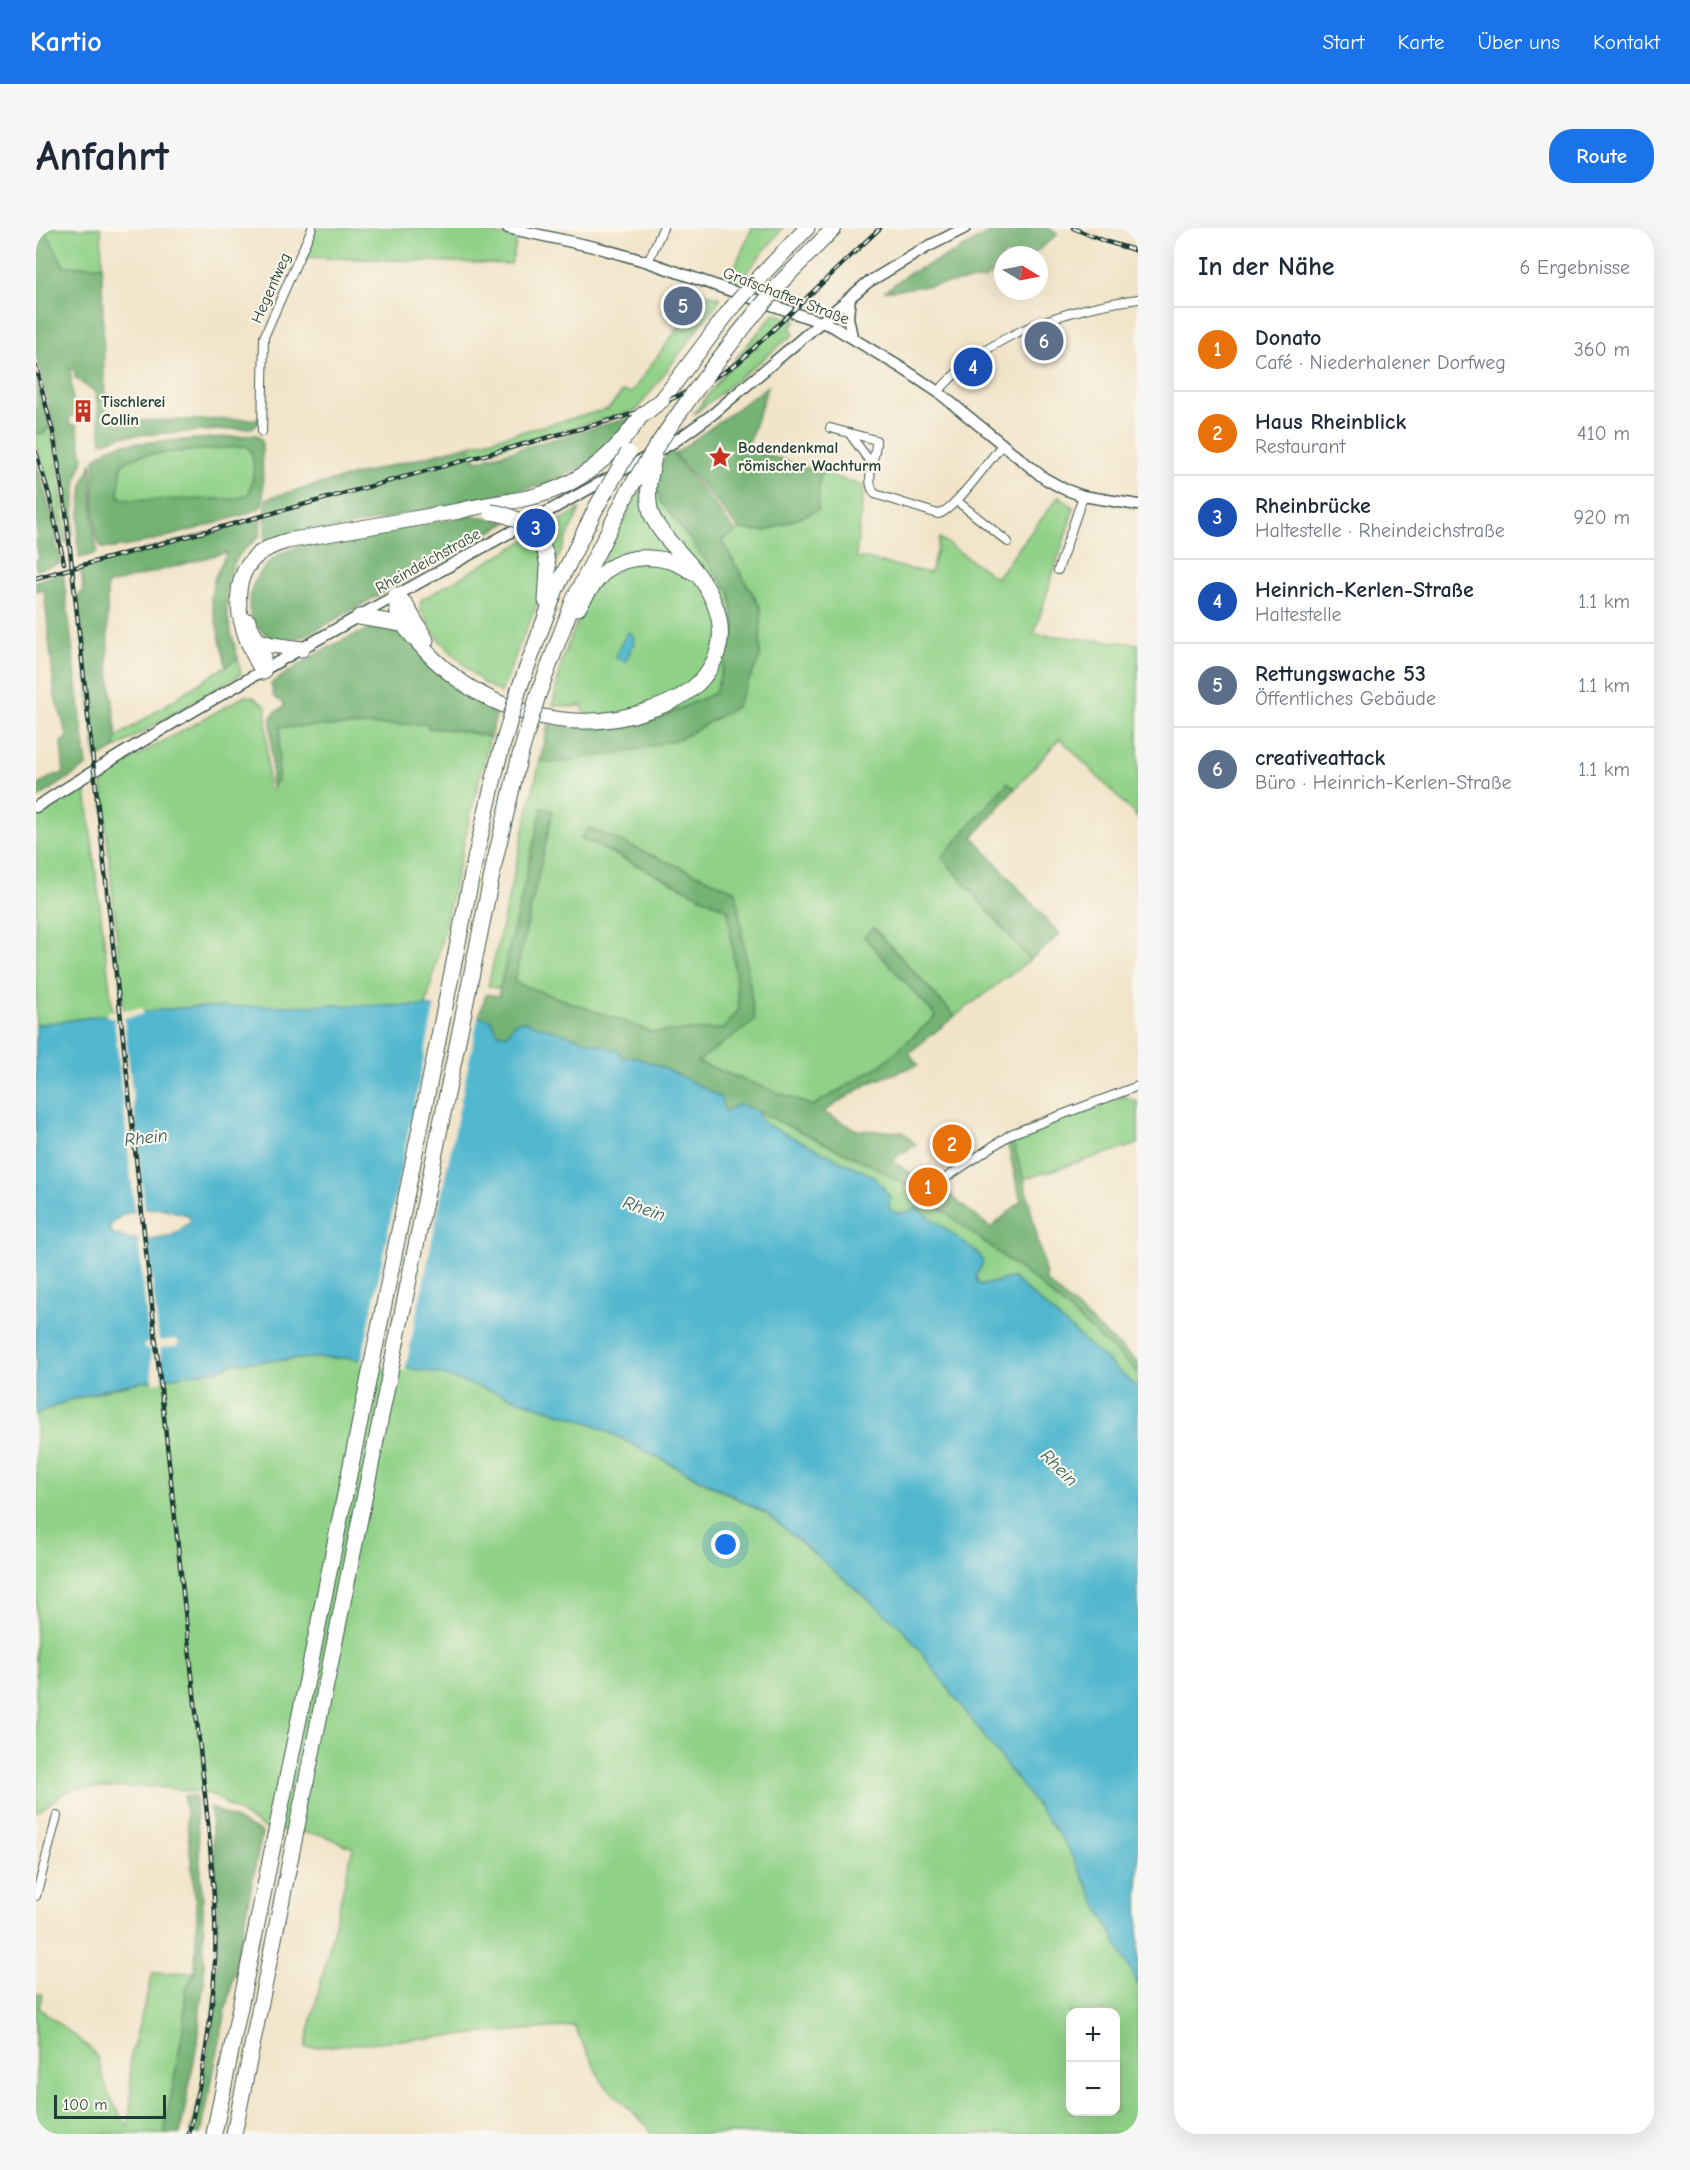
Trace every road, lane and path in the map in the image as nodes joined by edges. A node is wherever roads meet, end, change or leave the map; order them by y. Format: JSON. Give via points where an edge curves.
{"nodes":[{"id":1,"x":312,"y":228,"type":"edge"},
{"id":2,"x":508,"y":228,"type":"edge"},
{"id":3,"x":663,"y":228,"type":"edge"},
{"id":4,"x":807,"y":228,"type":"edge"},
{"id":5,"x":834,"y":228,"type":"edge"},
{"id":6,"x":965,"y":228,"type":"edge"},
{"id":7,"x":648,"y":262,"type":"junction"},
{"id":8,"x":850,"y":297,"type":"junction"},
{"id":9,"x":1138,"y":299,"type":"edge"},
{"id":10,"x":821,"y":322,"type":"junction"},
{"id":11,"x":852,"y":337,"type":"junction"},
{"id":12,"x":938,"y":392,"type":"junction"},
{"id":13,"x":646,"y":416,"type":"junction"},
{"id":14,"x":830,"y":428,"type":"dead end"},
{"id":15,"x":262,"y":432,"type":"dead end"},
{"id":16,"x":849,"y":433,"type":"junction"},
{"id":17,"x":868,"y":438,"type":"junction"},
{"id":18,"x":656,"y":445,"type":"junction"},
{"id":19,"x":1002,"y":445,"type":"junction"},
{"id":20,"x":858,"y":446,"type":"junction"},
{"id":21,"x":871,"y":463,"type":"junction"},
{"id":22,"x":1083,"y":496,"type":"junction"},
{"id":23,"x":957,"y":501,"type":"junction"},
{"id":24,"x":1138,"y":505,"type":"edge"},
{"id":25,"x":459,"y":511,"type":"junction"},
{"id":26,"x":299,"y":540,"type":"junction"},
{"id":27,"x":1008,"y":542,"type":"dead end"},
{"id":28,"x":1058,"y":570,"type":"dead end"},
{"id":29,"x":701,"y":580,"type":"junction"},
{"id":30,"x":396,"y":595,"type":"junction"},
{"id":31,"x":359,"y":616,"type":"junction"},
{"id":32,"x":543,"y":622,"type":"junction"},
{"id":33,"x":402,"y":624,"type":"junction"},
{"id":34,"x":260,"y":641,"type":"junction"},
{"id":35,"x":302,"y":649,"type":"junction"},
{"id":36,"x":552,"y":652,"type":"junction"},
{"id":37,"x":263,"y":672,"type":"junction"},
{"id":38,"x":463,"y":681,"type":"junction"},
{"id":39,"x":36,"y":807,"type":"edge"},
{"id":40,"x":1138,"y":1086,"type":"edge"},
{"id":41,"x":929,"y":1183,"type":"dead end"},
{"id":42,"x":57,"y":1816,"type":"dead end"},
{"id":43,"x":36,"y":1896,"type":"edge"},
{"id":44,"x":214,"y":2134,"type":"edge"},
{"id":45,"x":234,"y":2134,"type":"edge"}],
"edges":[{"from":1,"to":15,"type":"street","name":"Hegentweg","via":[[264,337]]},
{"from":2,"to":7,"type":"main road","name":"Grafschafter Straße"},
{"from":3,"to":7,"type":"street"},
{"from":4,"to":13,"type":"highway","bridge":true,"via":[[730,310]]},
{"from":5,"to":18,"type":"highway","bridge":true,"via":[[782,281]]},
{"from":6,"to":8,"type":"main road","name":"Rheindeichstraße","via":[[891,267]]},
{"from":7,"to":10,"type":"main road","name":"Grafschafter Straße"},
{"from":8,"to":10,"type":"main road","name":"Rheindeichstraße"},
{"from":8,"to":11,"type":"main road"},
{"from":9,"to":12,"type":"street","via":[[1049,319],[974,359],[952,375]]},
{"from":10,"to":11,"type":"main road","name":"Grafschafter Straße"},
{"from":10,"to":30,"type":"main road","name":"Rheindeichstraße","via":[[674,442]]},
{"from":11,"to":12,"type":"main road","name":"Grafschafter Straße"},
{"from":12,"to":19,"type":"main road","name":"Grafschafter Straße"},
{"from":13,"to":25,"type":"highway","via":[[605,460],[559,489]]},
{"from":13,"to":32,"type":"highway","bridge":true,"via":[[597,506]]},
{"from":14,"to":16,"type":"street"},
{"from":16,"to":17,"type":"street"},
{"from":16,"to":20,"type":"street"},
{"from":17,"to":20,"type":"street"},
{"from":17,"to":21,"type":"street","via":[[876,440]]},
{"from":18,"to":29,"type":"highway","bridge":true,"via":[[649,507],[668,540]]},
{"from":18,"to":36,"type":"highway","bridge":true,"via":[[574,599]]},
{"from":19,"to":22,"type":"main road","name":"Grafschafter Straße","via":[[1044,478]]},
{"from":19,"to":23,"type":"street"},
{"from":20,"to":21,"type":"street"},
{"from":21,"to":23,"type":"street","via":[[871,489],[875,494],[938,514]]},
{"from":22,"to":24,"type":"main road","name":"Grafschafter Straße"},
{"from":22,"to":28,"type":"street"},
{"from":23,"to":27,"type":"street"},
{"from":25,"to":26,"type":"highway"},
{"from":25,"to":32,"type":"highway","bridge":true,"via":[[506,515],[527,526],[537,538],[545,552],[548,576]]},
{"from":26,"to":34,"type":"highway","via":[[264,560],[247,585],[247,618]]},
{"from":26,"to":37,"type":"highway","via":[[276,544],[259,553],[240,583],[241,620],[252,654]]},
{"from":29,"to":36,"type":"highway","via":[[663,559],[640,558],[620,563],[598,579]]},
{"from":29,"to":38,"type":"highway","via":[[720,619],[718,652],[701,680],[660,706],[608,720],[552,719],[505,706]]},
{"from":30,"to":31,"type":"main road","name":"Rheindeichstraße"},
{"from":30,"to":33,"type":"highway"},
{"from":30,"to":38,"type":"highway","via":[[432,648]]},
{"from":31,"to":33,"type":"highway"},
{"from":31,"to":35,"type":"main road","name":"Rheindeichstraße"},
{"from":32,"to":44,"type":"highway","bridge":true,"via":[[498,761],[476,855]]},
{"from":33,"to":38,"type":"highway","via":[[436,662]]},
{"from":34,"to":35,"type":"highway"},
{"from":34,"to":37,"type":"highway"},
{"from":35,"to":37,"type":"main road","name":"Rheindeichstraße"},
{"from":36,"to":45,"type":"highway","bridge":true,"via":[[512,787],[486,905]]},
{"from":37,"to":39,"type":"main road","name":"Rheindeichstraße"},
{"from":40,"to":41,"type":"street","via":[[1011,1134],[947,1177]]},
{"from":42,"to":43,"type":"street"}]}
